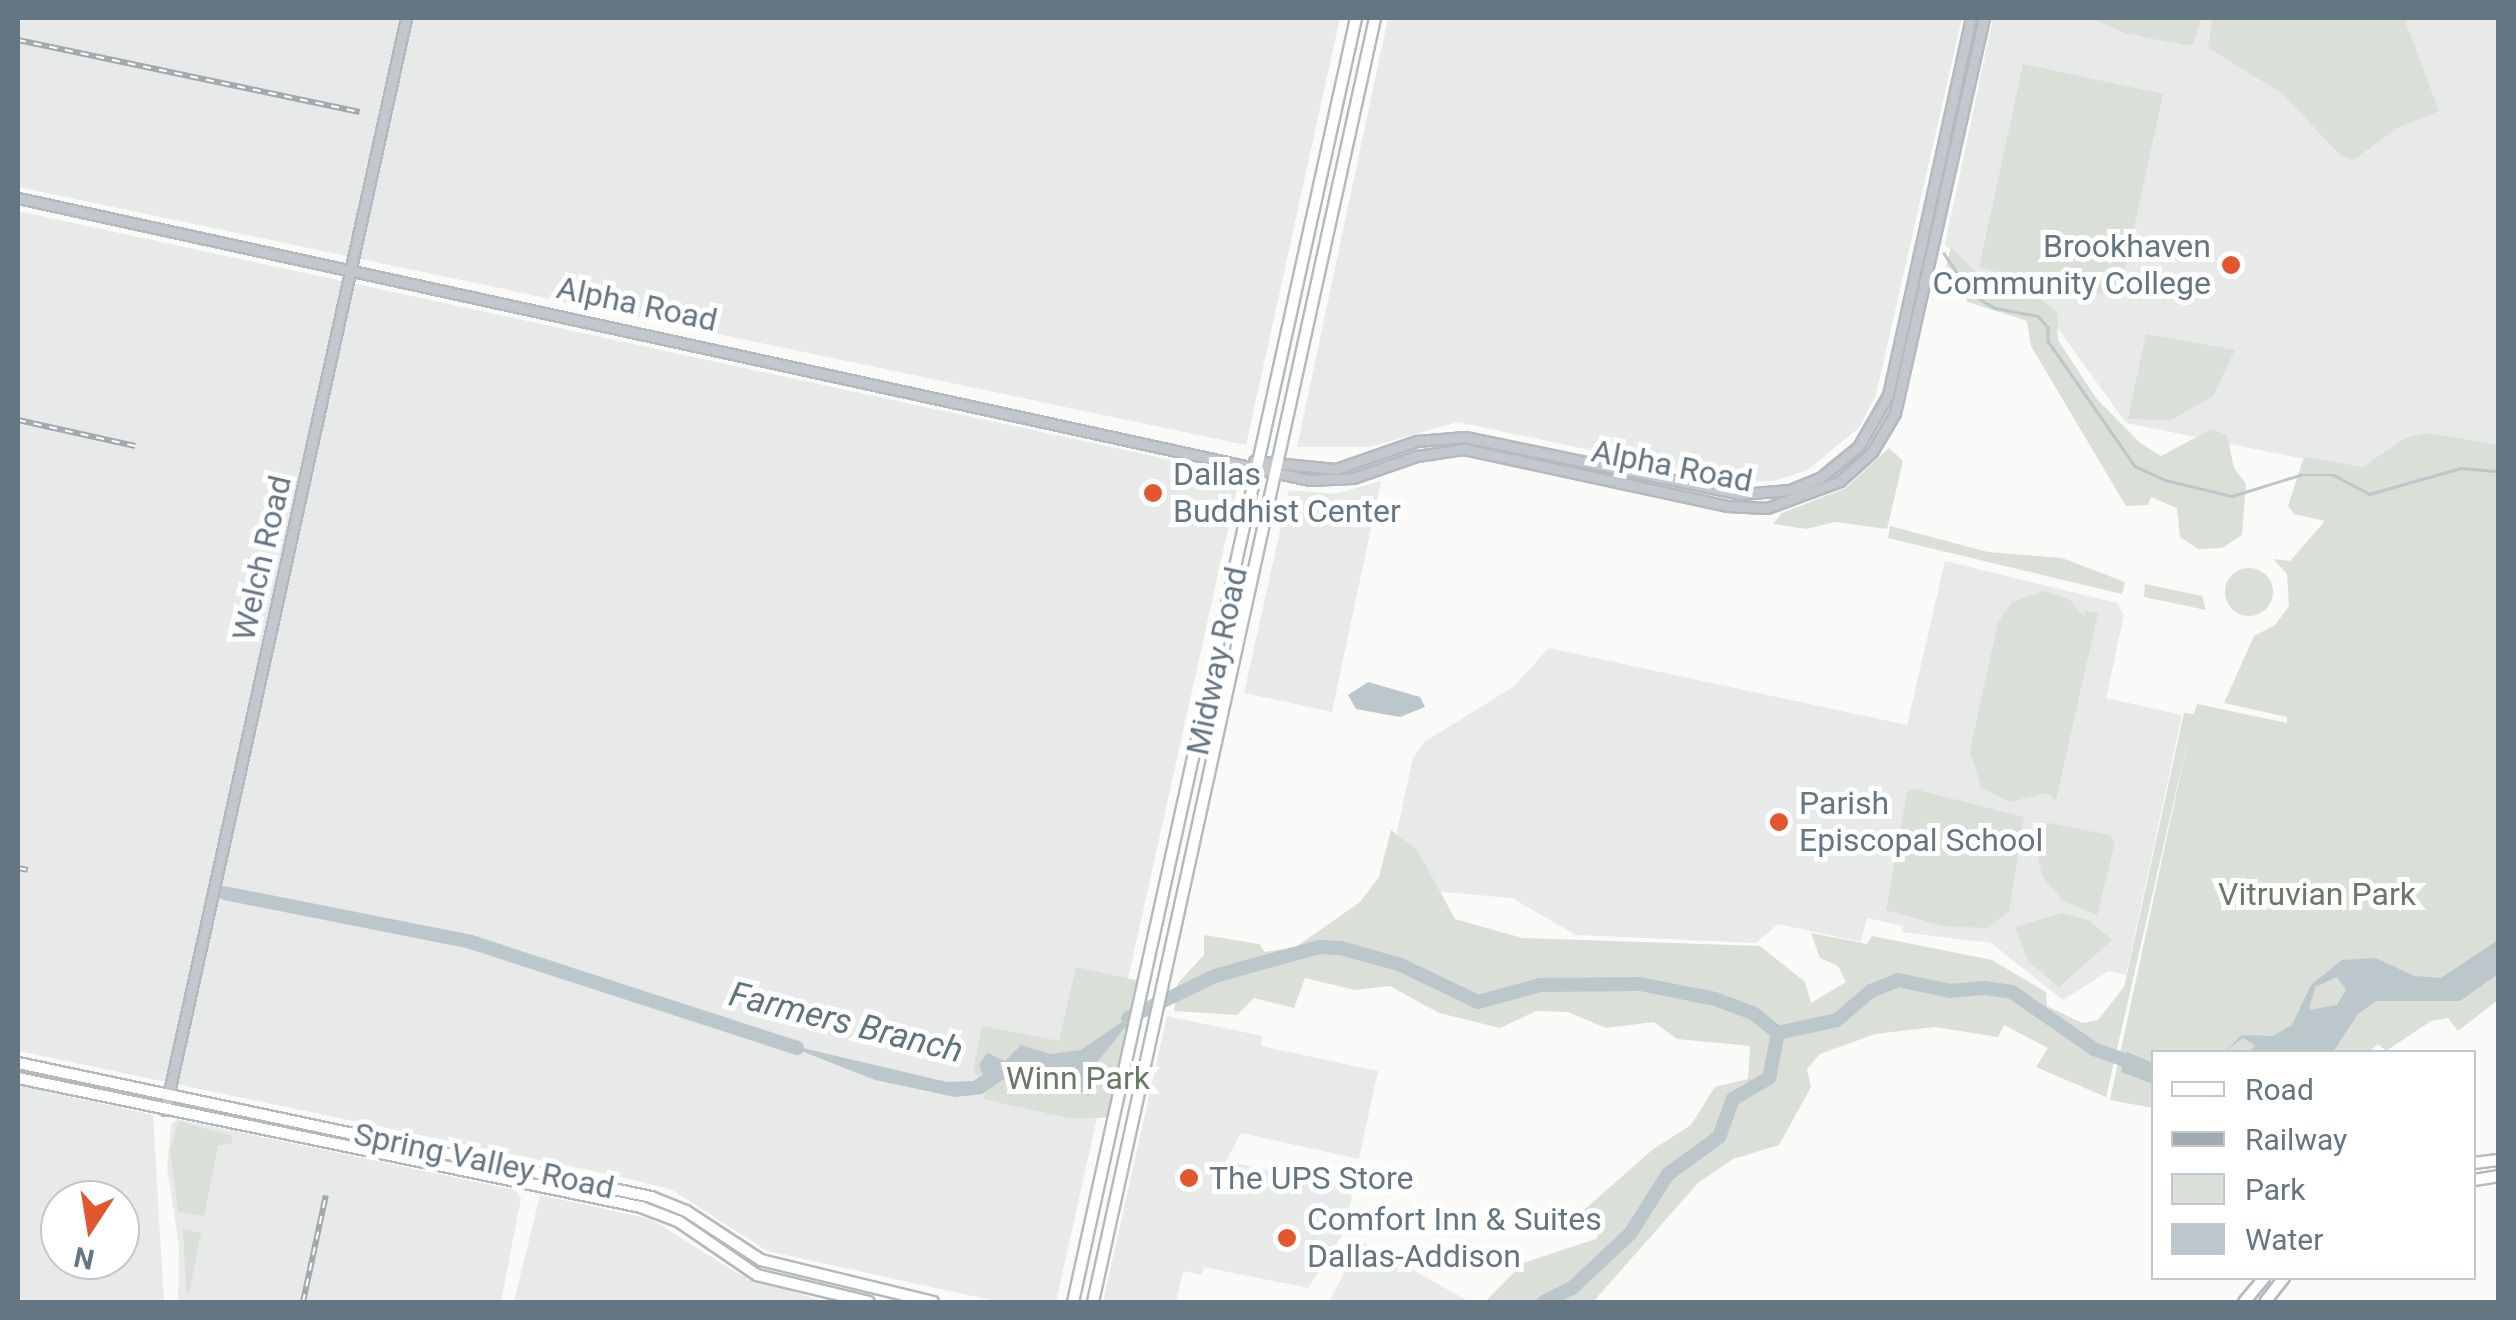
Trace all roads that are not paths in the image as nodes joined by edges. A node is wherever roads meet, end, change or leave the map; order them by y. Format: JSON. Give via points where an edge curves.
{"nodes":[{"id":1,"x":406,"y":18,"type":"edge"},
{"id":2,"x":1356,"y":18,"type":"edge"},
{"id":3,"x":1375,"y":18,"type":"edge"},
{"id":4,"x":1971,"y":18,"type":"edge"},
{"id":5,"x":1984,"y":18,"type":"edge"},
{"id":6,"x":18,"y":198,"type":"edge"},
{"id":7,"x":350,"y":269,"type":"junction"},
{"id":8,"x":1465,"y":437,"type":"junction"},
{"id":9,"x":1464,"y":450,"type":"junction"},
{"id":10,"x":1848,"y":458,"type":"junction"},
{"id":11,"x":1260,"y":465,"type":"junction"},
{"id":12,"x":1277,"y":468,"type":"junction"},
{"id":13,"x":1856,"y":469,"type":"junction"},
{"id":14,"x":1805,"y":485,"type":"junction"},
{"id":15,"x":1757,"y":509,"type":"junction"},
{"id":16,"x":1217,"y":663,"type":"junction"},
{"id":17,"x":1236,"y":667,"type":"junction"},
{"id":18,"x":18,"y":1063,"type":"edge"},
{"id":19,"x":18,"y":1078,"type":"edge"},
{"id":20,"x":168,"y":1094,"type":"junction"},
{"id":21,"x":165,"y":1110,"type":"junction"},
{"id":22,"x":1112,"y":1133,"type":"junction"},
{"id":23,"x":1131,"y":1137,"type":"junction"},
{"id":24,"x":402,"y":1142,"type":"junction"},
{"id":25,"x":398,"y":1158,"type":"junction"},
{"id":26,"x":2262,"y":1280,"type":"edge"},
{"id":27,"x":2282,"y":1280,"type":"edge"},
{"id":28,"x":1072,"y":1301,"type":"edge"},
{"id":29,"x":870,"y":1302,"type":"edge"},
{"id":30,"x":933,"y":1302,"type":"edge"},
{"id":31,"x":1093,"y":1302,"type":"edge"},
{"id":32,"x":2244,"y":1302,"type":"edge"},
{"id":33,"x":2265,"y":1302,"type":"edge"}],
"edges":[{"from":1,"to":7,"type":"street","name":"Welch Road"},
{"from":2,"to":11,"type":"main road","name":"Midway Road"},
{"from":3,"to":12,"type":"main road","name":"Midway Road"},
{"from":4,"to":10,"type":"street","name":"Alpha Road","via":[[1888,395]]},
{"from":5,"to":13,"type":"street","name":"Alpha Road","via":[[1904,387],[1887,430]]},
{"from":6,"to":7,"type":"street","name":"Alpha Road"},
{"from":7,"to":11,"type":"street","name":"Alpha Road"},
{"from":7,"to":20,"type":"street","name":"Welch Road"},
{"from":8,"to":9,"type":"street"},
{"from":8,"to":12,"type":"street","name":"Alpha Road","via":[[1417,441],[1336,469]]},
{"from":8,"to":14,"type":"street","name":"Alpha Road","via":[[1741,494]]},
{"from":9,"to":12,"type":"street","name":"Alpha Road","via":[[1417,456],[1338,481]]},
{"from":9,"to":15,"type":"street","name":"Alpha Road"},
{"from":10,"to":13,"type":"street"},
{"from":10,"to":14,"type":"street","name":"Alpha Road"},
{"from":11,"to":12,"type":"street","name":"Alpha Road"},
{"from":11,"to":16,"type":"main road","name":"Midway Road"},
{"from":12,"to":17,"type":"main road","name":"Midway Road"},
{"from":13,"to":15,"type":"street","name":"Alpha Road","via":[[1807,498]]},
{"from":14,"to":15,"type":"street"},
{"from":16,"to":17,"type":"main road"},
{"from":16,"to":22,"type":"main road","name":"Midway Road"},
{"from":17,"to":23,"type":"main road","name":"Midway Road"},
{"from":18,"to":20,"type":"main road","name":"Spring Valley Road"},
{"from":19,"to":21,"type":"main road","name":"Spring Valley Road"},
{"from":20,"to":21,"type":"street","name":"Welch Road"},
{"from":20,"to":24,"type":"main road","name":"Spring Valley Road"},
{"from":21,"to":25,"type":"main road","name":"Spring Valley Road"},
{"from":22,"to":23,"type":"main road"},
{"from":22,"to":28,"type":"main road","name":"Midway Road"},
{"from":23,"to":31,"type":"main road","name":"Midway Road"},
{"from":24,"to":25,"type":"main road"},
{"from":24,"to":30,"type":"main road","name":"Spring Valley Road","via":[[652,1197],[686,1210],[760,1260]]},
{"from":25,"to":29,"type":"main road","name":"Spring Valley Road","via":[[641,1207],[678,1220],[757,1275]]},
{"from":26,"to":32,"type":"main road"},
{"from":27,"to":33,"type":"main road"}]}
